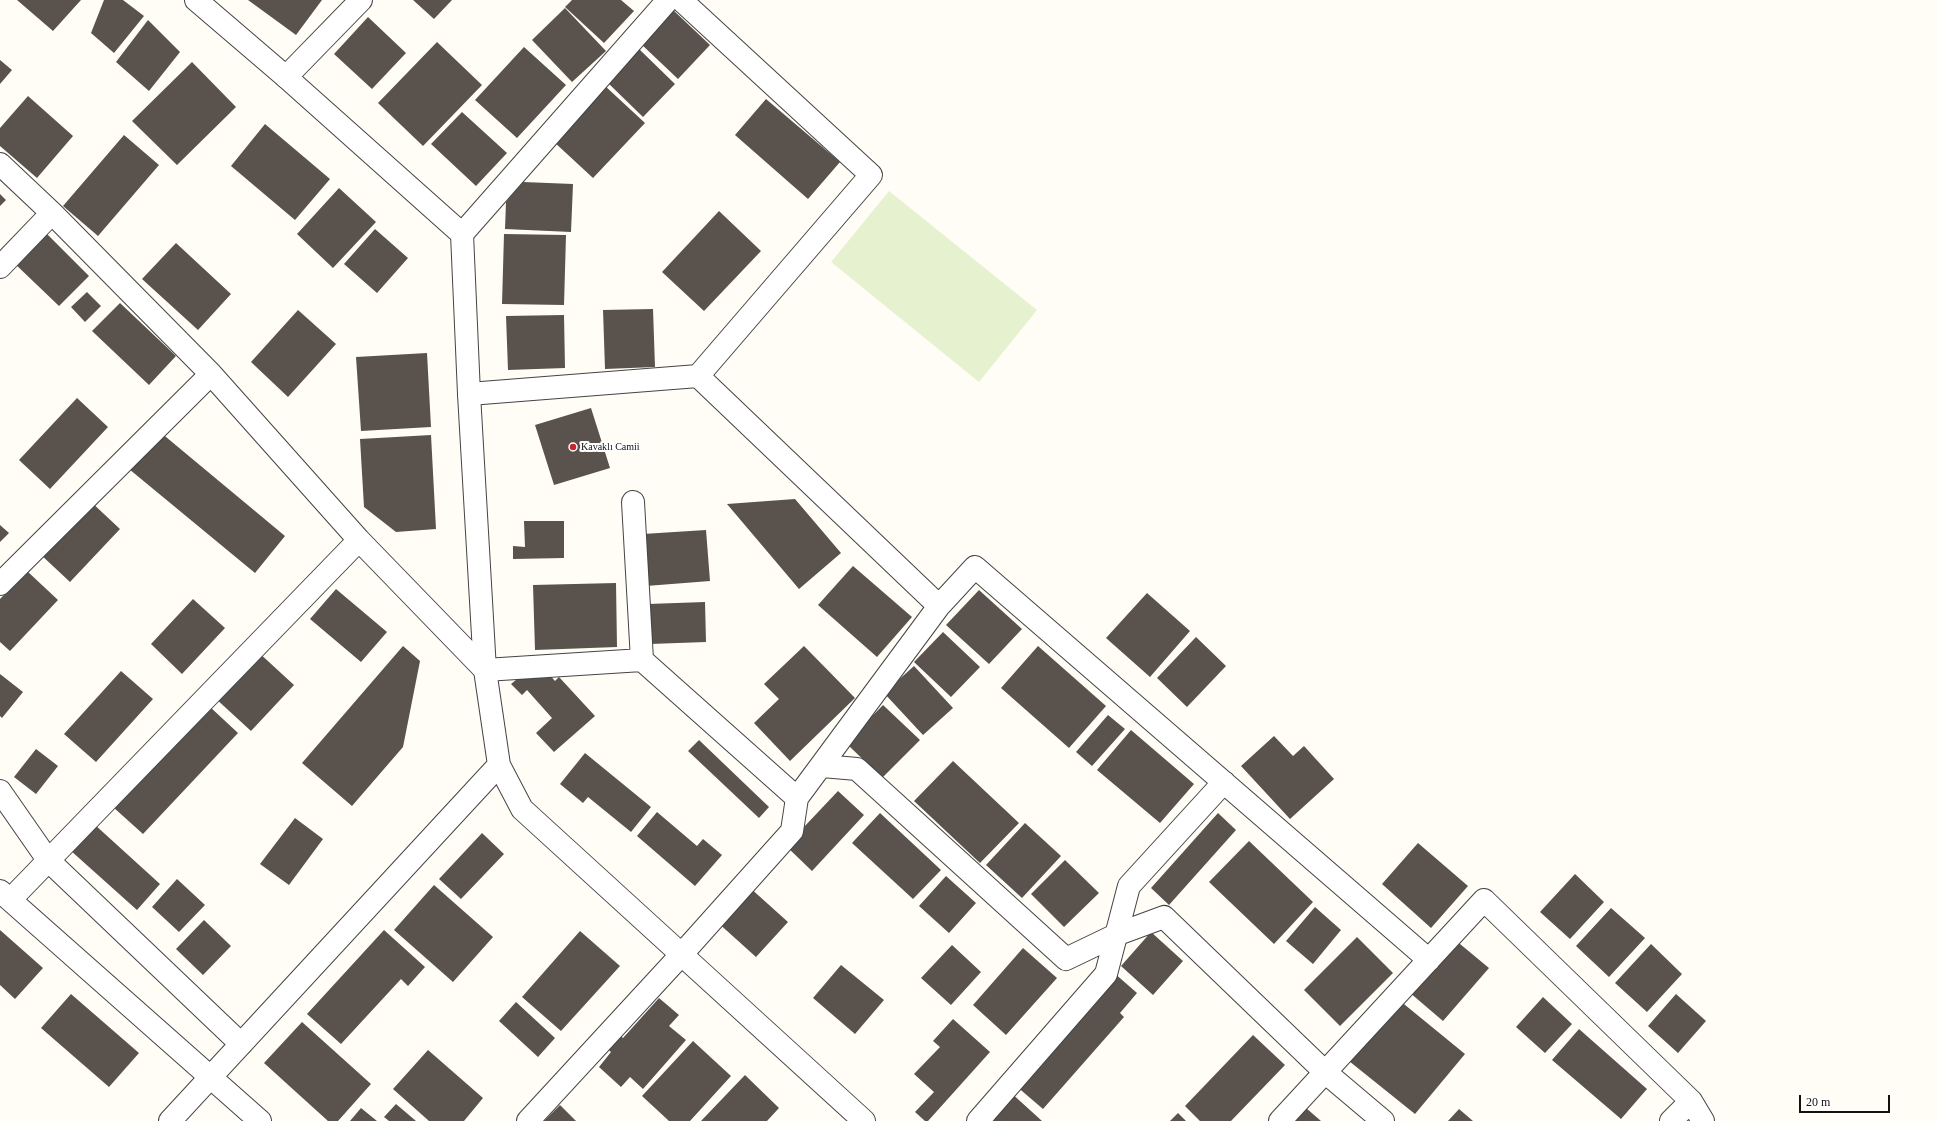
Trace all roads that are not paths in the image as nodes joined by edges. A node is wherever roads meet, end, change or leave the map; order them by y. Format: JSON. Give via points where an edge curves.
{"nodes":[{"id":1,"x":196,"y":0,"type":"edge"},
{"id":2,"x":361,"y":0,"type":"edge"},
{"id":3,"x":668,"y":0,"type":"edge"},
{"id":4,"x":681,"y":0,"type":"edge"},
{"id":5,"x":286,"y":77,"type":"junction"},
{"id":6,"x":0,"y":164,"type":"edge"},
{"id":7,"x":52,"y":213,"type":"junction"},
{"id":8,"x":462,"y":234,"type":"junction"},
{"id":9,"x":0,"y":267,"type":"edge"},
{"id":10,"x":211,"y":374,"type":"junction"},
{"id":11,"x":698,"y":376,"type":"junction"},
{"id":12,"x":469,"y":394,"type":"junction"},
{"id":13,"x":633,"y":502,"type":"dead end"},
{"id":14,"x":359,"y":540,"type":"junction"},
{"id":15,"x":0,"y":584,"type":"edge"},
{"id":16,"x":939,"y":606,"type":"junction"},
{"id":17,"x":642,"y":660,"type":"junction"},
{"id":18,"x":485,"y":670,"type":"junction"},
{"id":19,"x":499,"y":765,"type":"junction"},
{"id":20,"x":822,"y":766,"type":"junction"},
{"id":21,"x":1224,"y":782,"type":"junction"},
{"id":22,"x":0,"y":791,"type":"edge"},
{"id":23,"x":797,"y":798,"type":"junction"},
{"id":24,"x":48,"y":860,"type":"junction"},
{"id":25,"x":5,"y":896,"type":"edge"},
{"id":26,"x":1118,"y":934,"type":"junction"},
{"id":27,"x":681,"y":955,"type":"junction"},
{"id":28,"x":1429,"y":960,"type":"junction"},
{"id":29,"x":241,"y":1044,"type":"junction"},
{"id":30,"x":1325,"y":1072,"type":"junction"},
{"id":31,"x":209,"y":1077,"type":"junction"},
{"id":32,"x":1691,"y":1101,"type":"junction"},
{"id":33,"x":253,"y":1119,"type":"edge"},
{"id":34,"x":170,"y":1121,"type":"edge"},
{"id":35,"x":528,"y":1121,"type":"edge"},
{"id":36,"x":864,"y":1121,"type":"edge"},
{"id":37,"x":978,"y":1121,"type":"edge"},
{"id":38,"x":1280,"y":1121,"type":"edge"},
{"id":39,"x":1383,"y":1121,"type":"edge"},
{"id":40,"x":1671,"y":1121,"type":"edge"},
{"id":41,"x":1703,"y":1121,"type":"edge"}],
"edges":[{"from":1,"to":5,"type":"street"},
{"from":2,"to":5,"type":"street"},
{"from":3,"to":8,"type":"street"},
{"from":4,"to":11,"type":"street","via":[[872,175]]},
{"from":5,"to":8,"type":"street"},
{"from":6,"to":7,"type":"street"},
{"from":7,"to":9,"type":"street"},
{"from":7,"to":10,"type":"street"},
{"from":8,"to":12,"type":"street"},
{"from":10,"to":14,"type":"street"},
{"from":10,"to":15,"type":"street"},
{"from":11,"to":12,"type":"street"},
{"from":11,"to":16,"type":"street"},
{"from":12,"to":18,"type":"street"},
{"from":13,"to":17,"type":"street"},
{"from":14,"to":18,"type":"street"},
{"from":14,"to":24,"type":"street"},
{"from":16,"to":20,"type":"street"},
{"from":16,"to":21,"type":"street","via":[[975,567]]},
{"from":17,"to":18,"type":"street"},
{"from":17,"to":23,"type":"street"},
{"from":18,"to":19,"type":"street"},
{"from":19,"to":27,"type":"street","via":[[522,809]]},
{"from":19,"to":29,"type":"street"},
{"from":20,"to":23,"type":"street"},
{"from":20,"to":26,"type":"street","via":[[857,769],[1066,959]]},
{"from":21,"to":26,"type":"street","via":[[1129,886]]},
{"from":21,"to":28,"type":"street"},
{"from":22,"to":24,"type":"street"},
{"from":23,"to":27,"type":"street","via":[[792,831]]},
{"from":24,"to":25,"type":"street"},
{"from":24,"to":29,"type":"street"},
{"from":25,"to":31,"type":"street"},
{"from":26,"to":30,"type":"street","via":[[1164,917]]},
{"from":26,"to":37,"type":"street","via":[[1106,974]]},
{"from":27,"to":35,"type":"street"},
{"from":27,"to":36,"type":"street"},
{"from":28,"to":30,"type":"street"},
{"from":28,"to":32,"type":"street","via":[[1484,900]]},
{"from":29,"to":31,"type":"street"},
{"from":30,"to":38,"type":"street"},
{"from":30,"to":39,"type":"street"},
{"from":31,"to":33,"type":"street"},
{"from":31,"to":34,"type":"street"},
{"from":32,"to":40,"type":"street"},
{"from":32,"to":41,"type":"street"}]}
